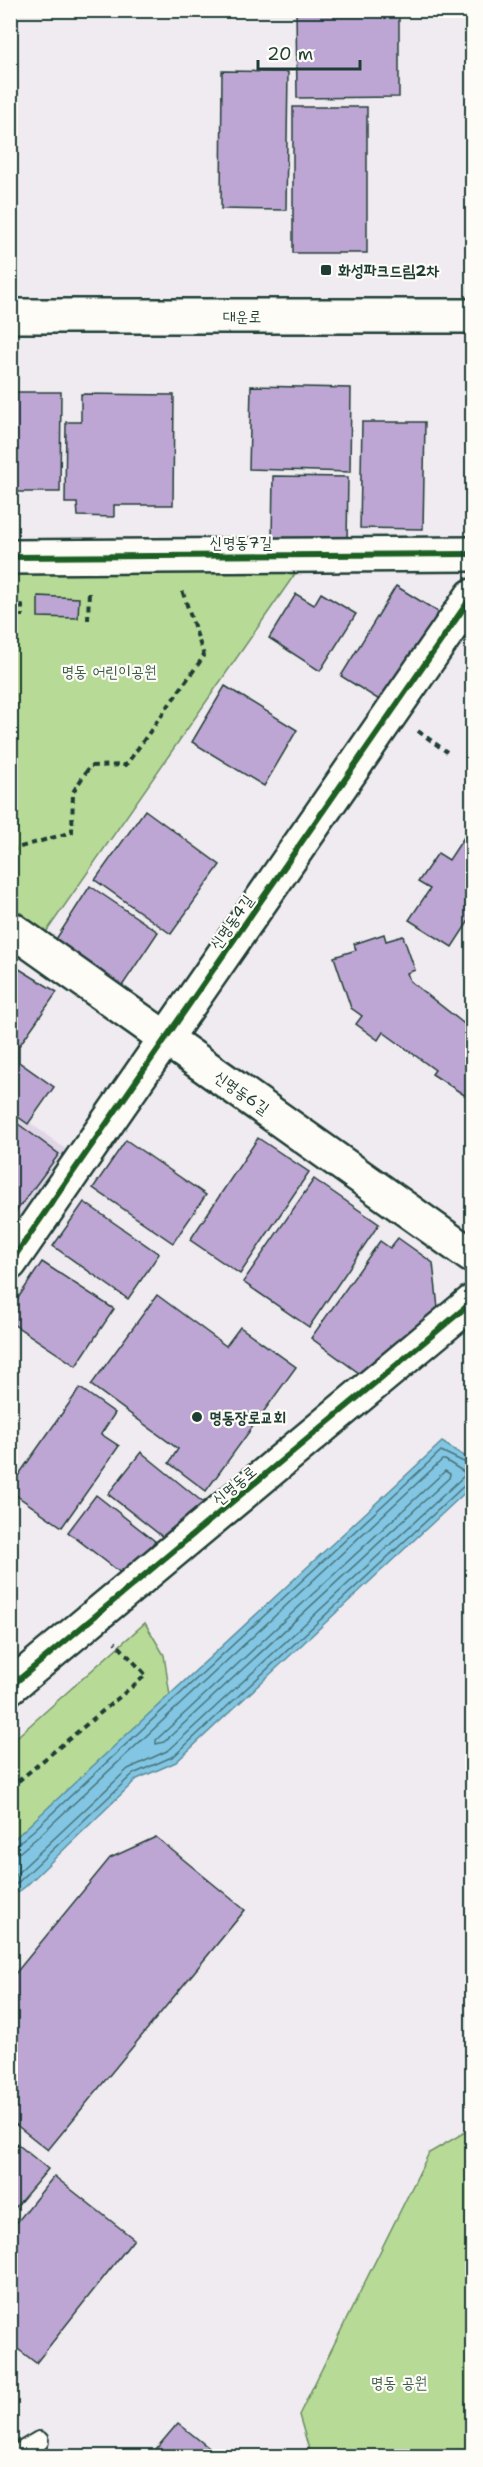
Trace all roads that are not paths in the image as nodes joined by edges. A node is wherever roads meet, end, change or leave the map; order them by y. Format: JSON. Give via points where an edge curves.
{"nodes":[{"id":1,"x":10,"y":316,"type":"edge"},
{"id":2,"x":472,"y":316,"type":"edge"},
{"id":3,"x":472,"y":555,"type":"edge"},
{"id":4,"x":10,"y":557,"type":"edge"},
{"id":5,"x":472,"y":596,"type":"edge"},
{"id":6,"x":10,"y":928,"type":"edge"},
{"id":7,"x":166,"y":1038,"type":"junction"},
{"id":8,"x":472,"y":1256,"type":"edge"},
{"id":9,"x":10,"y":1263,"type":"edge"},
{"id":10,"x":472,"y":1302,"type":"edge"},
{"id":11,"x":10,"y":1687,"type":"edge"},
{"id":12,"x":39,"y":2441,"type":"dead end"},
{"id":13,"x":14,"y":2457,"type":"edge"}],
"edges":[{"from":1,"to":2,"type":"street","name":"대운로"},
{"from":3,"to":4,"type":"street","name":"신명동7길"},
{"from":5,"to":7,"type":"street","name":"신명동4길"},
{"from":6,"to":7,"type":"street","name":"신명동6길"},
{"from":7,"to":8,"type":"street","name":"신명동6길"},
{"from":7,"to":9,"type":"street","name":"신명동4길"},
{"from":10,"to":11,"type":"street","name":"신명동로"},
{"from":12,"to":13,"type":"lane"}]}
